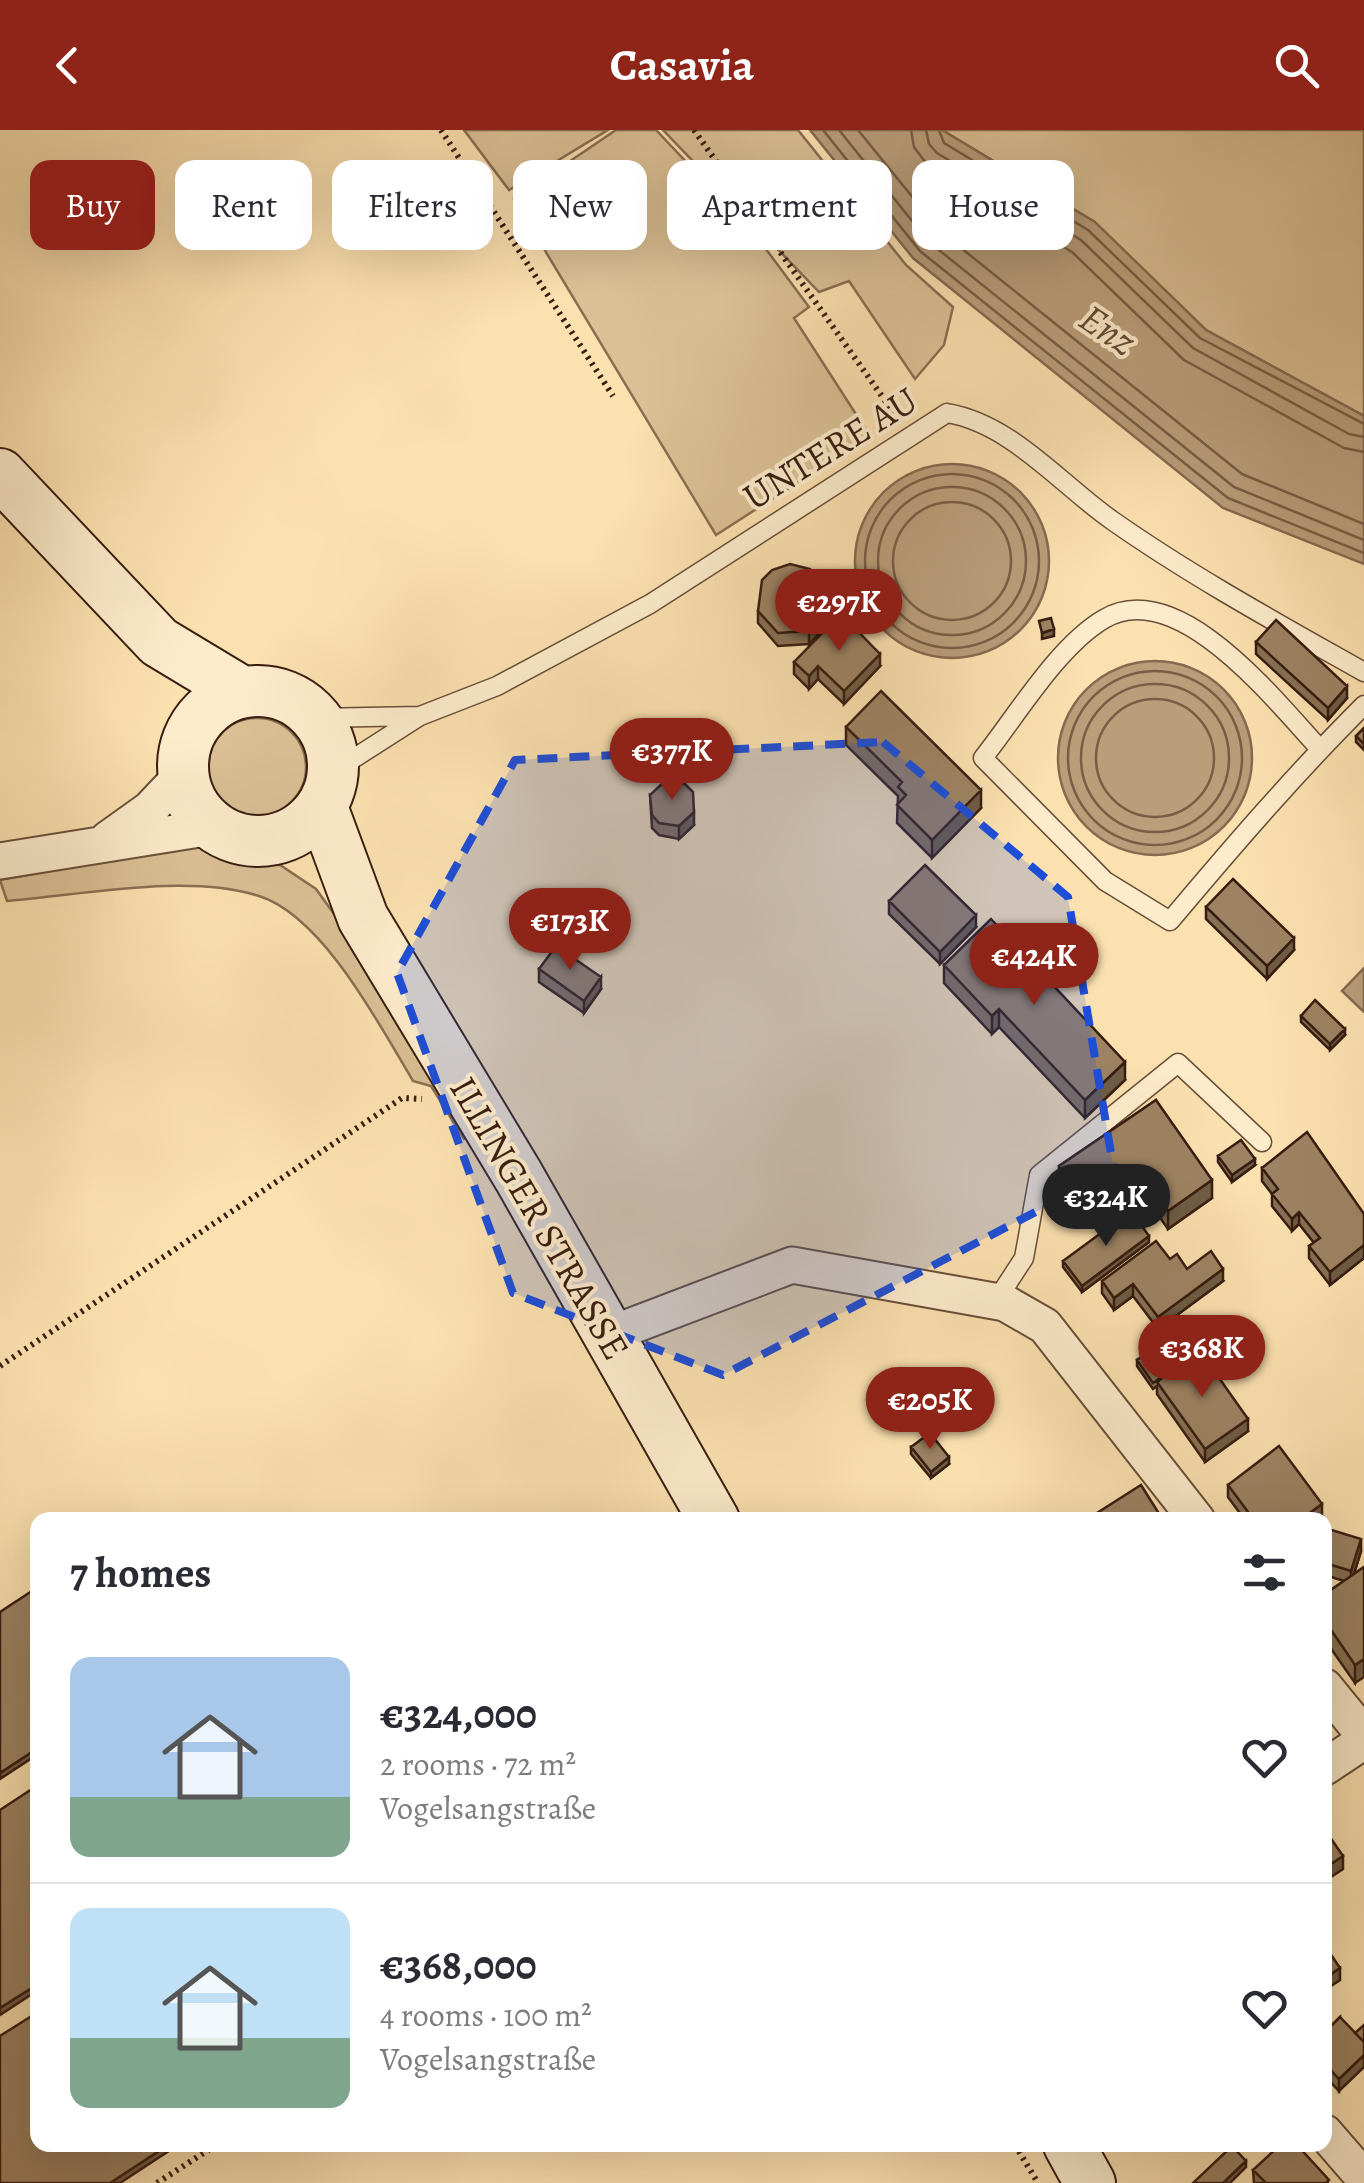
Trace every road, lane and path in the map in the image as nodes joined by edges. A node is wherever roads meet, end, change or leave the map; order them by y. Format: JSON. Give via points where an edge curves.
{"nodes":[{"id":1,"x":440,"y":130,"type":"edge"},
{"id":2,"x":694,"y":130,"type":"edge"},
{"id":3,"x":613,"y":396,"type":"dead end"},
{"id":4,"x":909,"y":436,"type":"junction"},
{"id":5,"x":0,"y":474,"type":"edge"},
{"id":6,"x":159,"y":642,"type":"junction"},
{"id":7,"x":1364,"y":672,"type":"edge"},
{"id":8,"x":242,"y":692,"type":"junction"},
{"id":9,"x":1364,"y":705,"type":"edge"},
{"id":10,"x":420,"y":716,"type":"junction"},
{"id":11,"x":316,"y":718,"type":"junction"},
{"id":12,"x":194,"y":726,"type":"junction"},
{"id":13,"x":1320,"y":748,"type":"junction"},
{"id":14,"x":183,"y":774,"type":"junction"},
{"id":15,"x":328,"y":789,"type":"junction"},
{"id":16,"x":212,"y":826,"type":"junction"},
{"id":17,"x":106,"y":840,"type":"junction"},
{"id":18,"x":278,"y":840,"type":"junction"},
{"id":19,"x":0,"y":861,"type":"edge"},
{"id":20,"x":363,"y":918,"type":"junction"},
{"id":21,"x":435,"y":1108,"type":"dead end"},
{"id":22,"x":1262,"y":1142,"type":"dead end"},
{"id":23,"x":996,"y":1301,"type":"junction"},
{"id":24,"x":608,"y":1335,"type":"junction"},
{"id":25,"x":0,"y":1366,"type":"edge"},
{"id":26,"x":709,"y":1512,"type":"edge"},
{"id":27,"x":1191,"y":1512,"type":"edge"},
{"id":28,"x":1332,"y":1696,"type":"edge"},
{"id":29,"x":1364,"y":1738,"type":"edge"},
{"id":30,"x":1332,"y":1763,"type":"edge"},
{"id":31,"x":1332,"y":2141,"type":"edge"},
{"id":32,"x":205,"y":2152,"type":"edge"},
{"id":33,"x":1019,"y":2152,"type":"edge"},
{"id":34,"x":1072,"y":2152,"type":"edge"},
{"id":35,"x":1364,"y":2178,"type":"edge"},
{"id":36,"x":157,"y":2183,"type":"edge"},
{"id":37,"x":1038,"y":2183,"type":"edge"},
{"id":38,"x":1090,"y":2183,"type":"edge"}],
"edges":[{"from":1,"to":3,"type":"path"},
{"from":2,"to":4,"type":"path"},
{"from":4,"to":7,"type":"lane","name":"UNTERE AU","via":[[947,413],[984,424],[1126,530]]},
{"from":4,"to":10,"type":"lane","name":"UNTERE AU","via":[[650,604],[497,686]]},
{"from":5,"to":6,"type":"street"},
{"from":6,"to":8,"type":"street"},
{"from":6,"to":12,"type":"street"},
{"from":8,"to":11,"type":"street","via":[[283,694]]},
{"from":8,"to":12,"type":"street","via":[[223,699]]},
{"from":9,"to":13,"type":"lane"},
{"from":10,"to":11,"type":"lane","name":"UNTERE AU"},
{"from":10,"to":15,"type":"lane","name":"UNTERE AU"},
{"from":11,"to":15,"type":"street","via":[[333,752]]},
{"from":12,"to":14,"type":"street"},
{"from":13,"to":13,"type":"lane","via":[[1170,921],[1105,880],[983,758],[1072,646],[1106,617],[1144,609],[1182,620],[1235,660]]},
{"from":14,"to":16,"type":"street","via":[[197,812]]},
{"from":14,"to":17,"type":"street"},
{"from":15,"to":18,"type":"street","via":[[310,822]]},
{"from":15,"to":20,"type":"street","name":"ILLINGER STRASSE"},
{"from":16,"to":17,"type":"street"},
{"from":16,"to":18,"type":"street","via":[[244,840]]},
{"from":17,"to":19,"type":"street"},
{"from":18,"to":20,"type":"street","name":"ILLINGER STRASSE"},
{"from":20,"to":24,"type":"street","name":"ILLINGER STRASSE"},
{"from":21,"to":25,"type":"path","via":[[417,1096],[402,1098]]},
{"from":22,"to":23,"type":"lane","via":[[1178,1063],[1039,1175],[1024,1258]]},
{"from":23,"to":24,"type":"street","via":[[792,1265]]},
{"from":23,"to":27,"type":"street","via":[[1044,1326]]},
{"from":24,"to":26,"type":"street","name":"ILLINGER STRASSE"},
{"from":28,"to":29,"type":"street"},
{"from":29,"to":30,"type":"street"},
{"from":31,"to":35,"type":"street"},
{"from":32,"to":36,"type":"path"},
{"from":33,"to":37,"type":"path"},
{"from":34,"to":38,"type":"street"}]}
